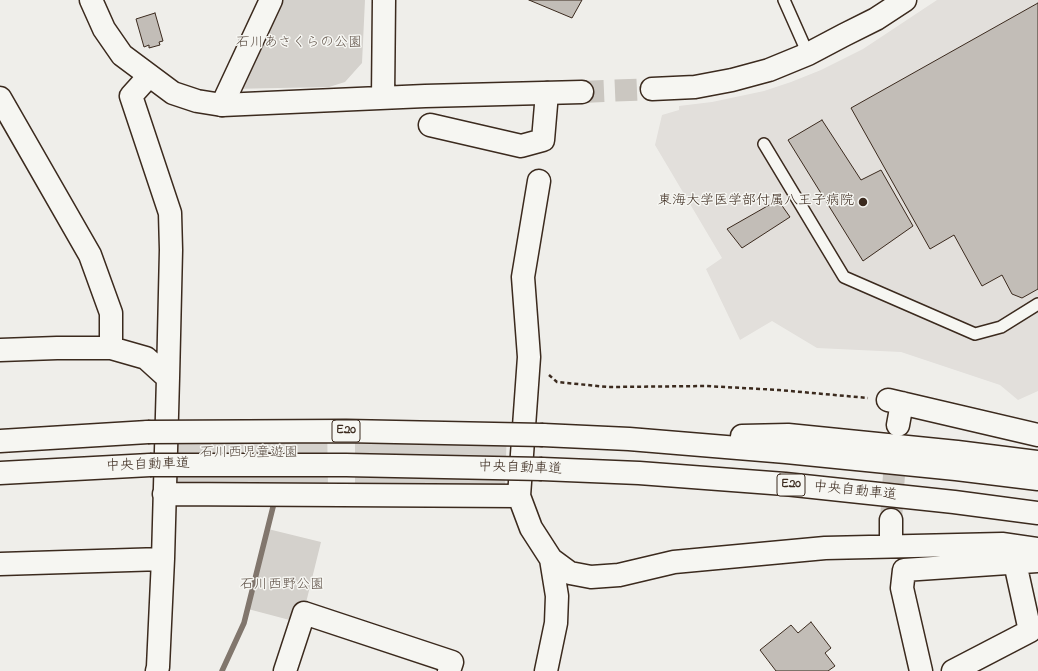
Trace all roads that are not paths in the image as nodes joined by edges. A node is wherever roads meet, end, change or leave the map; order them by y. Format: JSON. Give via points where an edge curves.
{"nodes":[{"id":1,"x":91,"y":0,"type":"edge"},
{"id":2,"x":271,"y":0,"type":"edge"},
{"id":3,"x":384,"y":0,"type":"edge"},
{"id":4,"x":784,"y":0,"type":"edge"},
{"id":5,"x":904,"y":0,"type":"edge"},
{"id":6,"x":808,"y":54,"type":"junction"},
{"id":7,"x":149,"y":76,"type":"junction"},
{"id":8,"x":652,"y":89,"type":"tunnel mouth"},
{"id":9,"x":582,"y":92,"type":"tunnel mouth"},
{"id":10,"x":547,"y":93,"type":"junction"},
{"id":11,"x":0,"y":98,"type":"edge"},
{"id":12,"x":383,"y":98,"type":"junction"},
{"id":13,"x":222,"y":105,"type":"junction"},
{"id":14,"x":430,"y":125,"type":"dead end"},
{"id":15,"x":764,"y":144,"type":"dead end"},
{"id":16,"x":539,"y":181,"type":"dead end"},
{"id":17,"x":1038,"y":304,"type":"edge"},
{"id":18,"x":110,"y":348,"type":"junction"},
{"id":19,"x":0,"y":350,"type":"edge"},
{"id":20,"x":168,"y":378,"type":"junction"},
{"id":21,"x":898,"y":425,"type":"tunnel mouth"},
{"id":22,"x":1038,"y":435,"type":"edge"},
{"id":23,"x":629,"y":439,"type":"junction"},
{"id":24,"x":0,"y":441,"type":"edge"},
{"id":25,"x":1038,"y":462,"type":"edge"},
{"id":26,"x":0,"y":473,"type":"edge"},
{"id":27,"x":1038,"y":479,"type":"edge"},
{"id":28,"x":164,"y":494,"type":"junction"},
{"id":29,"x":519,"y":496,"type":"junction"},
{"id":30,"x":1038,"y":513,"type":"edge"},
{"id":31,"x":891,"y":520,"type":"tunnel mouth"},
{"id":32,"x":891,"y":546,"type":"junction"},
{"id":33,"x":1038,"y":549,"type":"edge"},
{"id":34,"x":163,"y":559,"type":"junction"},
{"id":35,"x":551,"y":559,"type":"junction"},
{"id":36,"x":1038,"y":561,"type":"edge"},
{"id":37,"x":1015,"y":563,"type":"junction"},
{"id":38,"x":0,"y":564,"type":"edge"},
{"id":39,"x":157,"y":671,"type":"edge"},
{"id":40,"x":285,"y":671,"type":"edge"},
{"id":41,"x":449,"y":671,"type":"edge"},
{"id":42,"x":546,"y":671,"type":"edge"},
{"id":43,"x":921,"y":671,"type":"edge"},
{"id":44,"x":953,"y":671,"type":"edge"}],
"edges":[{"from":1,"to":7,"type":"main road","via":[[104,29],[122,55]]},
{"from":2,"to":13,"type":"main road"},
{"from":3,"to":12,"type":"main road"},
{"from":4,"to":6,"type":"lane"},
{"from":5,"to":6,"type":"main road","via":[[876,19]]},
{"from":6,"to":8,"type":"main road","via":[[769,70],[732,80]]},
{"from":7,"to":13,"type":"main road","via":[[173,93],[197,101]]},
{"from":7,"to":20,"type":"main road","via":[[131,96],[170,213]]},
{"from":9,"to":10,"type":"main road"},
{"from":10,"to":12,"type":"main road"},
{"from":10,"to":14,"type":"main road","via":[[543,140],[521,146]]},
{"from":11,"to":18,"type":"main road","via":[[90,255],[111,313]]},
{"from":12,"to":13,"type":"main road"},
{"from":15,"to":17,"type":"lane","via":[[844,277],[974,334],[1001,327]]},
{"from":16,"to":29,"type":"main road","via":[[523,277],[529,357]]},
{"from":18,"to":19,"type":"main road"},
{"from":18,"to":20,"type":"main road","via":[[146,358]]},
{"from":20,"to":28,"type":"main road"},
{"from":21,"to":22,"type":"main road","via":[[895,402]]},
{"from":23,"to":24,"type":"main road","number":"E20","bridge":true,"via":[[346,431],[148,432]]},
{"from":23,"to":25,"type":"main road","via":[[788,435]]},
{"from":23,"to":27,"type":"main road","number":"E20","via":[[809,454]]},
{"from":26,"to":30,"type":"main road","name":"中央自動車道","number":"E20","bridge":true,"via":[[150,465],[346,464],[542,469],[785,484]]},
{"from":28,"to":29,"type":"main road"},
{"from":28,"to":34,"type":"main road"},
{"from":29,"to":35,"type":"main road","via":[[531,528]]},
{"from":31,"to":32,"type":"main road"},
{"from":32,"to":33,"type":"main road","via":[[1002,544]]},
{"from":32,"to":35,"type":"main road","via":[[825,548],[674,562],[619,575],[591,577],[570,573]]},
{"from":34,"to":38,"type":"main road"},
{"from":34,"to":39,"type":"main road"},
{"from":35,"to":42,"type":"main road","via":[[557,596],[556,623]]},
{"from":36,"to":37,"type":"main road"},
{"from":37,"to":43,"type":"main road","via":[[904,570],[902,588]]},
{"from":37,"to":44,"type":"main road","via":[[1030,631]]},
{"from":40,"to":41,"type":"main road","via":[[304,613],[452,662]]}]}
